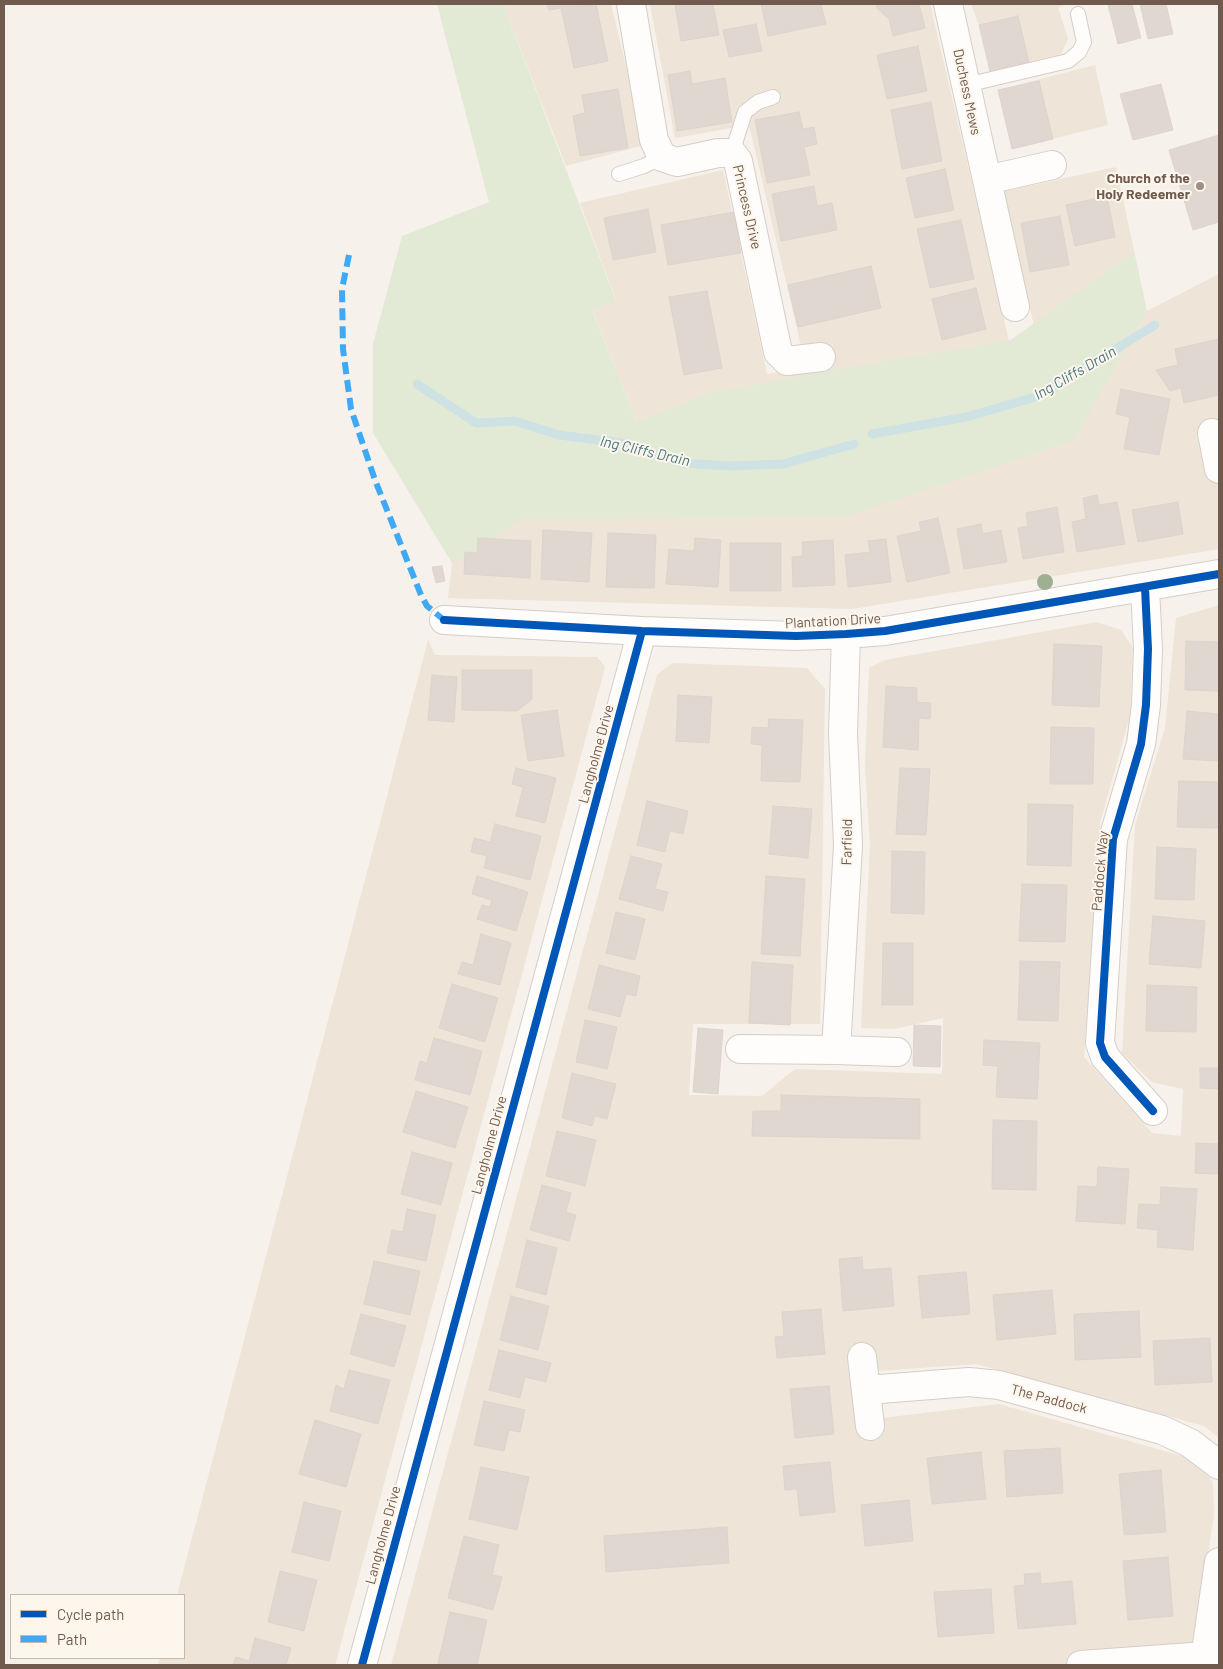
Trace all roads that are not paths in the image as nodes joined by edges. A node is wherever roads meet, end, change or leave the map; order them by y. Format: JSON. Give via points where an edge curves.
{"nodes":[{"id":1,"x":631,"y":4,"type":"edge"},
{"id":2,"x":948,"y":4,"type":"edge"},
{"id":3,"x":1078,"y":14,"type":"dead end"},
{"id":4,"x":966,"y":85,"type":"junction"},
{"id":5,"x":773,"y":97,"type":"dead end"},
{"id":6,"x":732,"y":153,"type":"junction"},
{"id":7,"x":662,"y":157,"type":"junction"},
{"id":8,"x":1052,"y":165,"type":"dead end"},
{"id":9,"x":618,"y":174,"type":"dead end"},
{"id":10,"x":987,"y":180,"type":"junction"},
{"id":11,"x":1015,"y":307,"type":"dead end"},
{"id":12,"x":821,"y":357,"type":"dead end"},
{"id":13,"x":1212,"y":433,"type":"dead end"},
{"id":14,"x":1219,"y":469,"type":"edge"},
{"id":15,"x":1219,"y":574,"type":"edge"},
{"id":16,"x":1145,"y":588,"type":"junction"},
{"id":17,"x":444,"y":620,"type":"dead end"},
{"id":18,"x":642,"y":631,"type":"junction"},
{"id":19,"x":846,"y":634,"type":"junction"},
{"id":20,"x":740,"y":1049,"type":"dead end"},
{"id":21,"x":836,"y":1050,"type":"junction"},
{"id":22,"x":897,"y":1052,"type":"dead end"},
{"id":23,"x":1153,"y":1111,"type":"dead end"},
{"id":24,"x":862,"y":1356,"type":"dead end"},
{"id":25,"x":867,"y":1390,"type":"junction"},
{"id":26,"x":870,"y":1426,"type":"dead end"},
{"id":27,"x":1219,"y":1465,"type":"edge"},
{"id":28,"x":1219,"y":1562,"type":"edge"},
{"id":29,"x":1205,"y":1660,"type":"edge"},
{"id":30,"x":362,"y":1665,"type":"edge"},
{"id":31,"x":1081,"y":1665,"type":"edge"}],
"edges":[{"from":1,"to":7,"type":"street","via":[[654,140]]},
{"from":2,"to":4,"type":"street","name":"Duchess Mews"},
{"from":3,"to":4,"type":"lane","via":[[1084,42],[1079,52],[1068,61]]},
{"from":4,"to":10,"type":"street","name":"Duchess Mews"},
{"from":5,"to":6,"type":"lane","via":[[744,112]]},
{"from":6,"to":7,"type":"street","name":"Princess Drive","via":[[676,162]]},
{"from":6,"to":12,"type":"street","name":"Princess Drive","via":[[738,162],[778,352],[787,361]]},
{"from":7,"to":9,"type":"lane"},
{"from":8,"to":10,"type":"street"},
{"from":10,"to":11,"type":"street","name":"Duchess Mews"},
{"from":13,"to":14,"type":"street"},
{"from":15,"to":16,"type":"street","name":"Plantation Drive"},
{"from":16,"to":19,"type":"street","name":"Plantation Drive","via":[[885,631]]},
{"from":16,"to":23,"type":"street","name":"Paddock Way","via":[[1146,705],[1141,744],[1113,839],[1100,1043],[1105,1056]]},
{"from":17,"to":18,"type":"street","name":"Plantation Drive"},
{"from":18,"to":19,"type":"street","name":"Plantation Drive","via":[[796,636]]},
{"from":18,"to":30,"type":"street","name":"Langholme Drive"},
{"from":19,"to":21,"type":"street","name":"Farfield","via":[[843,734],[848,845]]},
{"from":20,"to":21,"type":"street"},
{"from":21,"to":22,"type":"street"},
{"from":24,"to":25,"type":"street"},
{"from":25,"to":26,"type":"street"},
{"from":25,"to":27,"type":"street","name":"The Paddock","via":[[969,1382],[999,1385],[1162,1430],[1190,1442]]},
{"from":28,"to":29,"type":"street"},
{"from":29,"to":31,"type":"street"}]}
